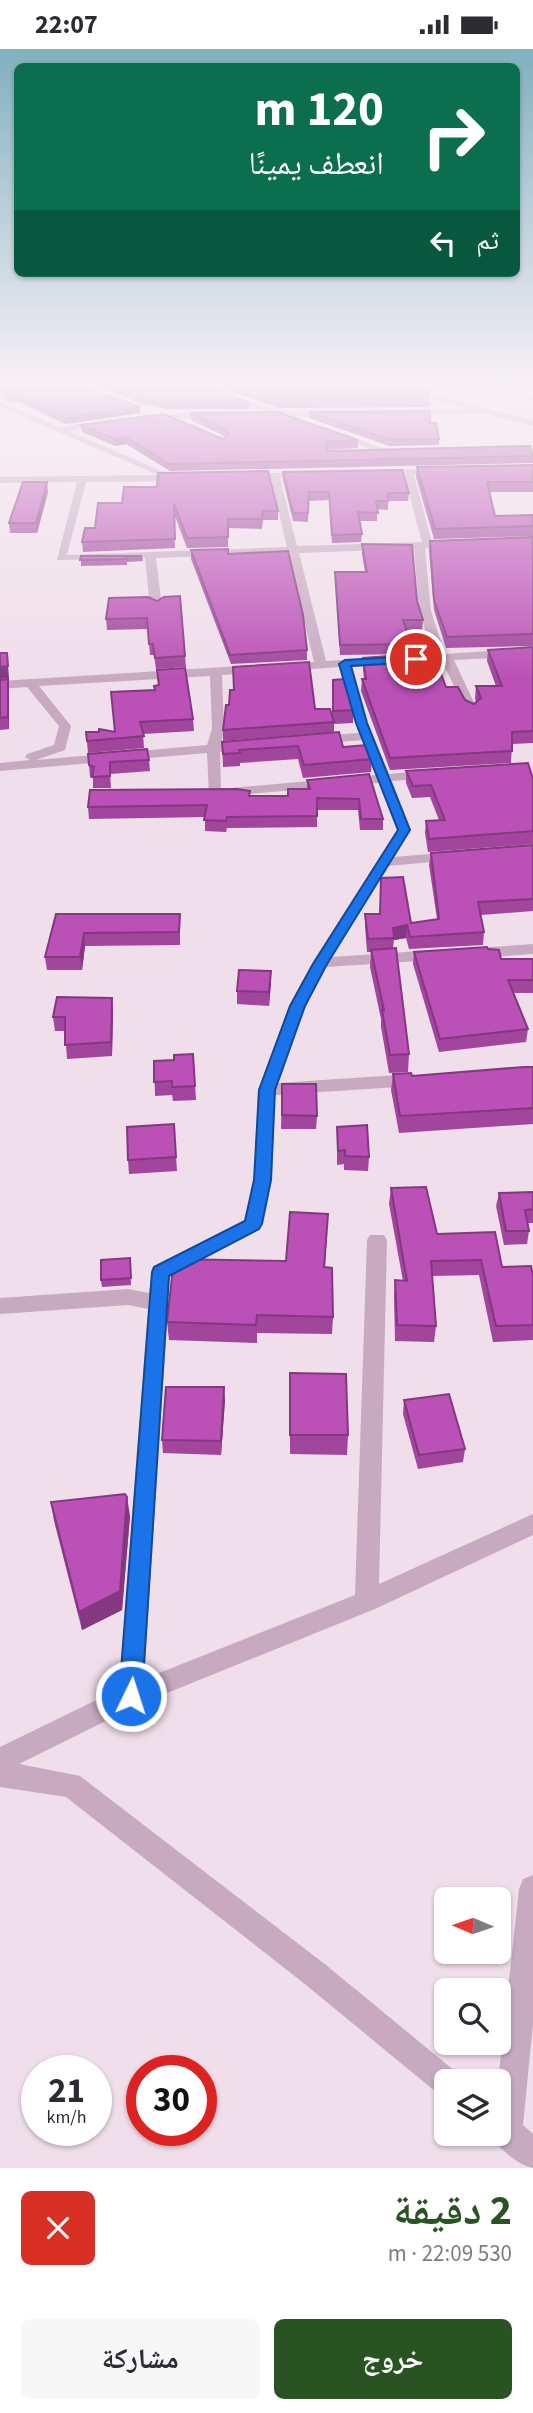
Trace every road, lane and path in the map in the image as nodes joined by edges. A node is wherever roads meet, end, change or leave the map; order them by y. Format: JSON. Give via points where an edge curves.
{"nodes":[{"id":1,"x":81,"y":483,"type":"edge"},
{"id":2,"x":277,"y":483,"type":"edge"},
{"id":3,"x":410,"y":483,"type":"edge"},
{"id":4,"x":467,"y":544,"type":"edge"},
{"id":5,"x":423,"y":545,"type":"junction"},
{"id":6,"x":291,"y":550,"type":"junction"},
{"id":7,"x":150,"y":555,"type":"junction"},
{"id":8,"x":156,"y":607,"type":"edge"},
{"id":9,"x":533,"y":652,"type":"edge"},
{"id":10,"x":443,"y":658,"type":"junction"},
{"id":11,"x":345,"y":664,"type":"junction"},
{"id":12,"x":321,"y":665,"type":"junction"},
{"id":13,"x":216,"y":672,"type":"junction"},
{"id":14,"x":30,"y":683,"type":"junction"},
{"id":15,"x":0,"y":685,"type":"edge"},
{"id":16,"x":471,"y":709,"type":"edge"},
{"id":17,"x":367,"y":736,"type":"junction"},
{"id":18,"x":303,"y":741,"type":"edge"},
{"id":19,"x":264,"y":744,"type":"edge"},
{"id":20,"x":213,"y":748,"type":"junction"},
{"id":21,"x":3,"y":767,"type":"edge"},
{"id":22,"x":439,"y":774,"type":"edge"},
{"id":23,"x":385,"y":777,"type":"junction"},
{"id":24,"x":472,"y":855,"type":"edge"},
{"id":25,"x":385,"y":862,"type":"junction"},
{"id":26,"x":533,"y":949,"type":"edge"},
{"id":27,"x":320,"y":964,"type":"junction"},
{"id":28,"x":426,"y":1079,"type":"edge"},
{"id":29,"x":267,"y":1090,"type":"junction"},
{"id":30,"x":377,"y":1240,"type":"dead end"},
{"id":31,"x":158,"y":1303,"type":"junction"},
{"id":32,"x":0,"y":1306,"type":"edge"},
{"id":33,"x":533,"y":1524,"type":"edge"},
{"id":34,"x":367,"y":1601,"type":"junction"},
{"id":35,"x":131,"y":1696,"type":"junction"},
{"id":36,"x":0,"y":1760,"type":"edge"},
{"id":37,"x":0,"y":1775,"type":"edge"},
{"id":38,"x":533,"y":1889,"type":"edge"},
{"id":39,"x":510,"y":2069,"type":"edge"},
{"id":40,"x":434,"y":2072,"type":"edge"},
{"id":41,"x":511,"y":2136,"type":"edge"},
{"id":42,"x":533,"y":2154,"type":"edge"}],
"edges":[{"from":1,"to":7,"type":"street","via":[[61,558]]},
{"from":2,"to":6,"type":"street"},
{"from":3,"to":5,"type":"street"},
{"from":4,"to":5,"type":"street"},
{"from":5,"to":6,"type":"street"},
{"from":5,"to":10,"type":"street","via":[[425,611]]},
{"from":6,"to":7,"type":"street"},
{"from":6,"to":12,"type":"street"},
{"from":7,"to":8,"type":"street"},
{"from":9,"to":10,"type":"street"},
{"from":10,"to":11,"type":"street"},
{"from":10,"to":16,"type":"street"},
{"from":11,"to":12,"type":"street"},
{"from":11,"to":17,"type":"street"},
{"from":12,"to":13,"type":"street"},
{"from":13,"to":14,"type":"street"},
{"from":13,"to":20,"type":"street","via":[[218,729]]},
{"from":14,"to":15,"type":"street"},
{"from":14,"to":21,"type":"street","via":[[65,726],[60,747]]},
{"from":17,"to":18,"type":"street"},
{"from":17,"to":23,"type":"street"},
{"from":19,"to":20,"type":"street"},
{"from":20,"to":21,"type":"street"},
{"from":20,"to":23,"type":"street","via":[[208,792]]},
{"from":22,"to":23,"type":"street"},
{"from":23,"to":25,"type":"street","via":[[404,830]]},
{"from":24,"to":25,"type":"street"},
{"from":25,"to":27,"type":"street"},
{"from":26,"to":27,"type":"street"},
{"from":27,"to":29,"type":"street","via":[[298,1006]]},
{"from":28,"to":29,"type":"street"},
{"from":29,"to":31,"type":"street","via":[[263,1180],[253,1224],[160,1272]]},
{"from":30,"to":34,"type":"street"},
{"from":31,"to":32,"type":"street","via":[[128,1297]]},
{"from":31,"to":35,"type":"street"},
{"from":33,"to":34,"type":"street"},
{"from":34,"to":35,"type":"street"},
{"from":35,"to":36,"type":"street"},
{"from":37,"to":40,"type":"street","via":[[71,1785]]},
{"from":38,"to":39,"type":"street"},
{"from":41,"to":42,"type":"street"}]}
